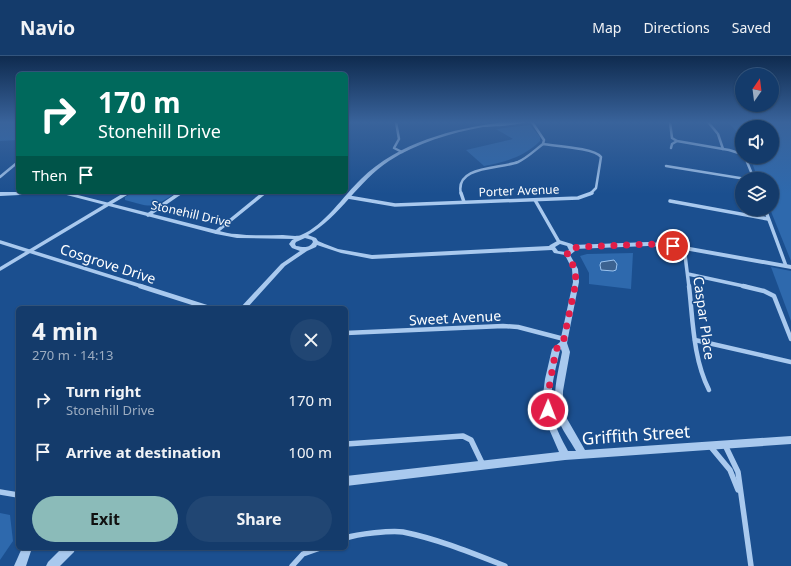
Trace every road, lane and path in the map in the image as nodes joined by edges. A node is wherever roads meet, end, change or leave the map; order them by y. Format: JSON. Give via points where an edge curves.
{"nodes":[{"id":1,"x":394,"y":146,"type":"edge"},
{"id":2,"x":416,"y":146,"type":"edge"},
{"id":3,"x":540,"y":146,"type":"edge"},
{"id":4,"x":554,"y":146,"type":"edge"},
{"id":5,"x":705,"y":146,"type":"edge"},
{"id":6,"x":722,"y":146,"type":"edge"},
{"id":7,"x":723,"y":149,"type":"junction"},
{"id":8,"x":402,"y":152,"type":"junction"},
{"id":9,"x":735,"y":152,"type":"edge"},
{"id":10,"x":16,"y":164,"type":"edge"},
{"id":11,"x":666,"y":166,"type":"dead end"},
{"id":12,"x":0,"y":177,"type":"edge"},
{"id":13,"x":735,"y":177,"type":"edge"},
{"id":14,"x":16,"y":193,"type":"edge"},
{"id":15,"x":0,"y":194,"type":"edge"},
{"id":16,"x":67,"y":194,"type":"edge"},
{"id":17,"x":127,"y":194,"type":"edge"},
{"id":18,"x":179,"y":194,"type":"edge"},
{"id":19,"x":264,"y":194,"type":"edge"},
{"id":20,"x":348,"y":196,"type":"junction"},
{"id":21,"x":535,"y":200,"type":"junction"},
{"id":22,"x":670,"y":201,"type":"dead end"},
{"id":23,"x":464,"y":202,"type":"junction"},
{"id":24,"x":109,"y":205,"type":"junction"},
{"id":25,"x":148,"y":214,"type":"junction"},
{"id":26,"x":767,"y":216,"type":"edge"},
{"id":27,"x":768,"y":219,"type":"junction"},
{"id":28,"x":325,"y":221,"type":"junction"},
{"id":29,"x":216,"y":232,"type":"junction"},
{"id":30,"x":272,"y":236,"type":"junction"},
{"id":31,"x":301,"y":237,"type":"junction"},
{"id":32,"x":316,"y":241,"type":"junction"},
{"id":33,"x":0,"y":242,"type":"edge"},
{"id":34,"x":559,"y":242,"type":"junction"},
{"id":35,"x":292,"y":245,"type":"junction"},
{"id":36,"x":684,"y":247,"type":"junction"},
{"id":37,"x":552,"y":248,"type":"junction"},
{"id":38,"x":572,"y":248,"type":"junction"},
{"id":39,"x":306,"y":249,"type":"junction"},
{"id":40,"x":30,"y":250,"type":"junction"},
{"id":41,"x":338,"y":251,"type":"junction"},
{"id":42,"x":567,"y":254,"type":"junction"},
{"id":43,"x":283,"y":265,"type":"junction"},
{"id":44,"x":789,"y":267,"type":"edge"},
{"id":45,"x":0,"y":268,"type":"edge"},
{"id":46,"x":688,"y":274,"type":"junction"},
{"id":47,"x":203,"y":306,"type":"edge"},
{"id":48,"x":245,"y":306,"type":"edge"},
{"id":49,"x":348,"y":333,"type":"edge"},
{"id":50,"x":791,"y":339,"type":"edge"},
{"id":51,"x":695,"y":340,"type":"junction"},
{"id":52,"x":563,"y":341,"type":"junction"},
{"id":53,"x":791,"y":362,"type":"edge"},
{"id":54,"x":709,"y":390,"type":"dead end"},
{"id":55,"x":791,"y":440,"type":"edge"},
{"id":56,"x":348,"y":444,"type":"edge"},
{"id":57,"x":724,"y":444,"type":"junction"},
{"id":58,"x":709,"y":445,"type":"junction"},
{"id":59,"x":583,"y":455,"type":"junction"},
{"id":60,"x":565,"y":456,"type":"junction"},
{"id":61,"x":483,"y":465,"type":"junction"},
{"id":62,"x":348,"y":481,"type":"edge"},
{"id":63,"x":0,"y":492,"type":"edge"},
{"id":64,"x":740,"y":494,"type":"junction"},
{"id":65,"x":16,"y":495,"type":"edge"},
{"id":66,"x":348,"y":537,"type":"edge"},
{"id":67,"x":27,"y":550,"type":"edge"},
{"id":68,"x":68,"y":550,"type":"edge"},
{"id":69,"x":314,"y":550,"type":"edge"},
{"id":70,"x":20,"y":566,"type":"edge"},
{"id":71,"x":52,"y":566,"type":"edge"},
{"id":72,"x":292,"y":566,"type":"edge"},
{"id":73,"x":505,"y":566,"type":"edge"},
{"id":74,"x":751,"y":566,"type":"edge"}],
"edges":[{"from":1,"to":8,"type":"street"},
{"from":2,"to":8,"type":"street"},
{"from":3,"to":23,"type":"street","via":[[518,162],[483,169],[466,177],[460,184]]},
{"from":4,"to":21,"type":"street","name":"Porter Avenue","via":[[596,153],[600,157],[596,188],[590,195],[578,198]]},
{"from":5,"to":7,"type":"street"},
{"from":6,"to":7,"type":"street"},
{"from":7,"to":9,"type":"street"},
{"from":8,"to":20,"type":"street","via":[[369,174]]},
{"from":10,"to":12,"type":"street"},
{"from":11,"to":13,"type":"street"},
{"from":14,"to":15,"type":"street","name":"Stonehill Drive"},
{"from":16,"to":24,"type":"street","name":"Stonehill Drive"},
{"from":17,"to":24,"type":"street"},
{"from":18,"to":25,"type":"street"},
{"from":19,"to":29,"type":"street"},
{"from":20,"to":23,"type":"street","name":"Porter Avenue","via":[[395,205]]},
{"from":20,"to":28,"type":"street"},
{"from":21,"to":23,"type":"street","name":"Porter Avenue"},
{"from":21,"to":34,"type":"street"},
{"from":22,"to":27,"type":"street"},
{"from":24,"to":25,"type":"street","name":"Stonehill Drive"},
{"from":24,"to":40,"type":"street"},
{"from":25,"to":29,"type":"street","name":"Stonehill Drive"},
{"from":26,"to":27,"type":"street"},
{"from":27,"to":44,"type":"street"},
{"from":28,"to":31,"type":"street"},
{"from":28,"to":32,"type":"street","via":[[316,235]]},
{"from":29,"to":30,"type":"street","name":"Stonehill Drive","via":[[237,236]]},
{"from":30,"to":31,"type":"street","name":"Stonehill Drive"},
{"from":30,"to":35,"type":"street"},
{"from":31,"to":32,"type":"street","name":"Stonehill Drive","via":[[309,237]]},
{"from":31,"to":35,"type":"street"},
{"from":32,"to":39,"type":"street","via":[[314,246]]},
{"from":32,"to":41,"type":"street","name":"Stonehill Drive"},
{"from":33,"to":40,"type":"street","name":"Cosgrove Drive"},
{"from":34,"to":37,"type":"street","via":[[553,244]]},
{"from":34,"to":38,"type":"street"},
{"from":35,"to":39,"type":"street","via":[[298,250]]},
{"from":35,"to":43,"type":"street"},
{"from":36,"to":38,"type":"street","via":[[648,244]]},
{"from":36,"to":44,"type":"street"},
{"from":36,"to":46,"type":"street","name":"Caspar Place"},
{"from":37,"to":41,"type":"street","via":[[372,256]]},
{"from":37,"to":42,"type":"street","via":[[556,252]]},
{"from":38,"to":42,"type":"street"},
{"from":39,"to":41,"type":"street"},
{"from":39,"to":43,"type":"street"},
{"from":40,"to":45,"type":"street"},
{"from":40,"to":47,"type":"street","name":"Cosgrove Drive"},
{"from":42,"to":52,"type":"street","via":[[575,269],[576,282]]},
{"from":43,"to":48,"type":"street"},
{"from":46,"to":50,"type":"street","via":[[764,291],[774,296]]},
{"from":46,"to":51,"type":"street","name":"Caspar Place"},
{"from":49,"to":52,"type":"street","name":"Sweet Avenue","via":[[503,326],[518,327]]},
{"from":51,"to":53,"type":"street"},
{"from":51,"to":54,"type":"street","name":"Caspar Place","via":[[698,362]]},
{"from":52,"to":59,"type":"street","via":[[566,352],[559,405],[562,418]]},
{"from":52,"to":60,"type":"street","via":[[556,349],[548,394],[548,410]]},
{"from":55,"to":57,"type":"street","name":"Griffith Street"},
{"from":56,"to":61,"type":"street","via":[[463,436],[471,440]]},
{"from":57,"to":58,"type":"street","name":"Griffith Street"},
{"from":57,"to":64,"type":"street","via":[[732,455],[738,472]]},
{"from":58,"to":59,"type":"street","name":"Griffith Street"},
{"from":58,"to":64,"type":"street","via":[[730,470]]},
{"from":59,"to":60,"type":"street","name":"Griffith Street"},
{"from":60,"to":61,"type":"street","name":"Griffith Street"},
{"from":61,"to":62,"type":"street","name":"Griffith Street"},
{"from":63,"to":65,"type":"street"},
{"from":64,"to":74,"type":"street"},
{"from":66,"to":73,"type":"street","via":[[402,532],[467,551]]},
{"from":67,"to":70,"type":"street"},
{"from":68,"to":71,"type":"street"},
{"from":69,"to":72,"type":"street","via":[[303,554]]}]}
